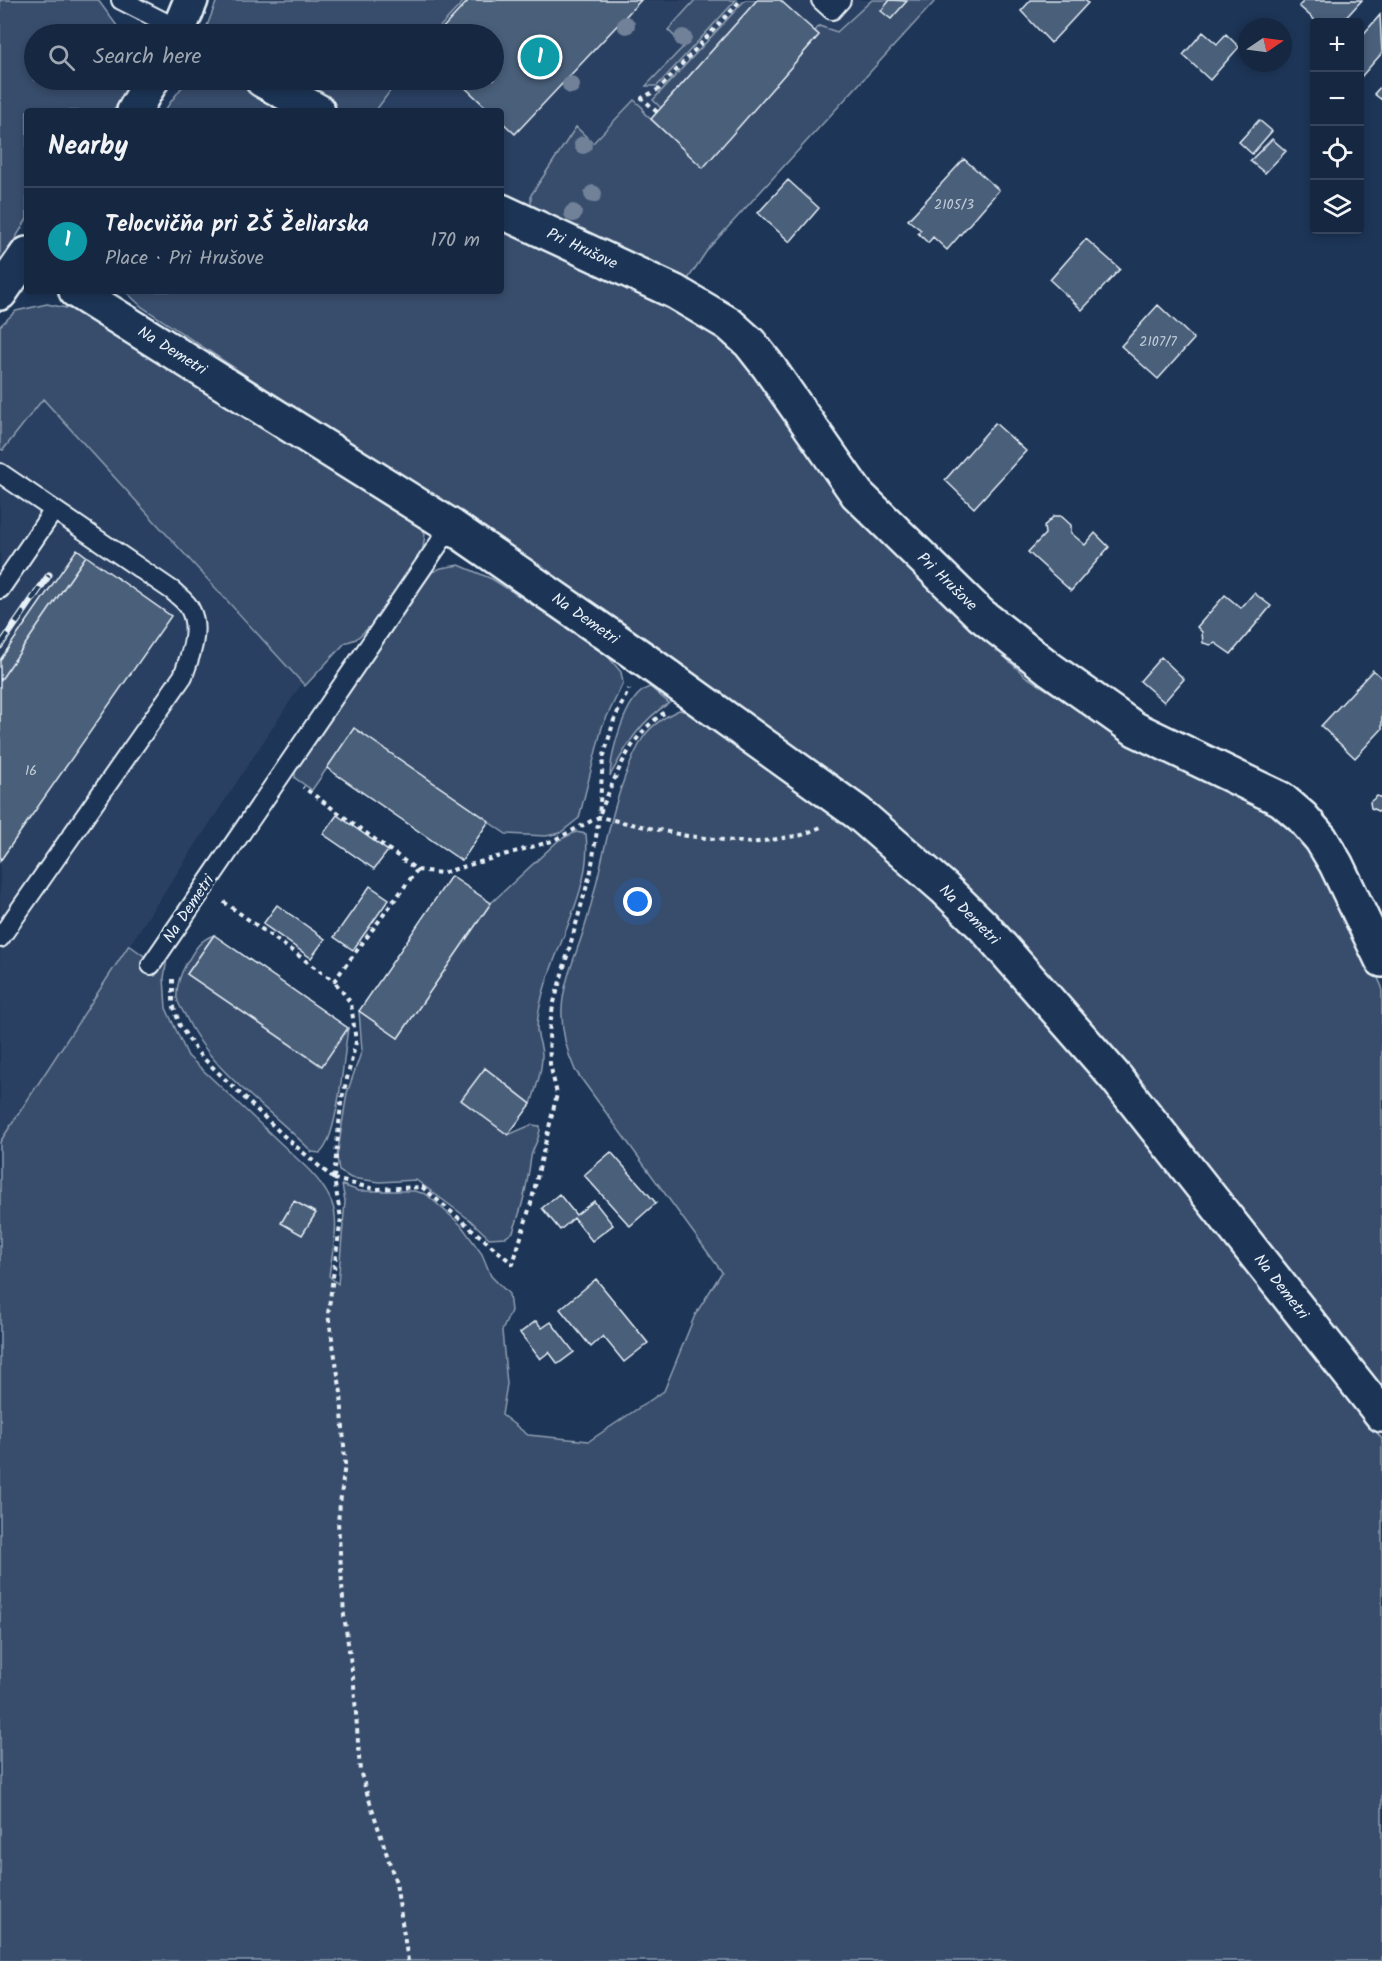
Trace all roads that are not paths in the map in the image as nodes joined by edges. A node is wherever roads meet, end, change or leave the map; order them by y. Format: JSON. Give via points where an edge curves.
{"nodes":[{"id":1,"x":121,"y":0,"type":"edge"},
{"id":2,"x":191,"y":0,"type":"edge"},
{"id":3,"x":821,"y":0,"type":"edge"},
{"id":4,"x":841,"y":0,"type":"edge"},
{"id":5,"x":165,"y":24,"type":"edge"},
{"id":6,"x":184,"y":24,"type":"edge"},
{"id":7,"x":147,"y":90,"type":"edge"},
{"id":8,"x":280,"y":90,"type":"edge"},
{"id":9,"x":137,"y":108,"type":"edge"},
{"id":10,"x":313,"y":108,"type":"edge"},
{"id":11,"x":504,"y":212,"type":"edge"},
{"id":12,"x":24,"y":261,"type":"edge"},
{"id":13,"x":0,"y":293,"type":"edge"},
{"id":14,"x":81,"y":294,"type":"edge"},
{"id":15,"x":0,"y":473,"type":"edge"},
{"id":16,"x":54,"y":510,"type":"junction"},
{"id":17,"x":451,"y":526,"type":"junction"},
{"id":18,"x":0,"y":589,"type":"edge"},
{"id":19,"x":0,"y":938,"type":"edge"},
{"id":20,"x":1382,"y":960,"type":"edge"},
{"id":21,"x":151,"y":965,"type":"dead end"},
{"id":22,"x":1382,"y":1415,"type":"edge"}],
"edges":[{"from":1,"to":5,"type":"lane"},
{"from":2,"to":6,"type":"street"},
{"from":3,"to":4,"type":"lane","via":[[832,10]]},
{"from":7,"to":9,"type":"street"},
{"from":8,"to":10,"type":"street"},
{"from":11,"to":20,"type":"street","name":"Pri Hrušove","via":[[675,292],[729,324],[768,366],[857,494],[981,615],[1135,729],[1281,799],[1302,817],[1336,864]]},
{"from":12,"to":13,"type":"street"},
{"from":14,"to":17,"type":"street","name":"Na Demetri"},
{"from":15,"to":16,"type":"lane"},
{"from":16,"to":18,"type":"lane"},
{"from":16,"to":19,"type":"lane","via":[[173,591],[191,609],[194,632],[183,676]]},
{"from":17,"to":21,"type":"lane","name":"Na Demetri"},
{"from":17,"to":22,"type":"street","name":"Na Demetri","via":[[858,813],[944,888],[984,927],[1117,1079]]}]}
